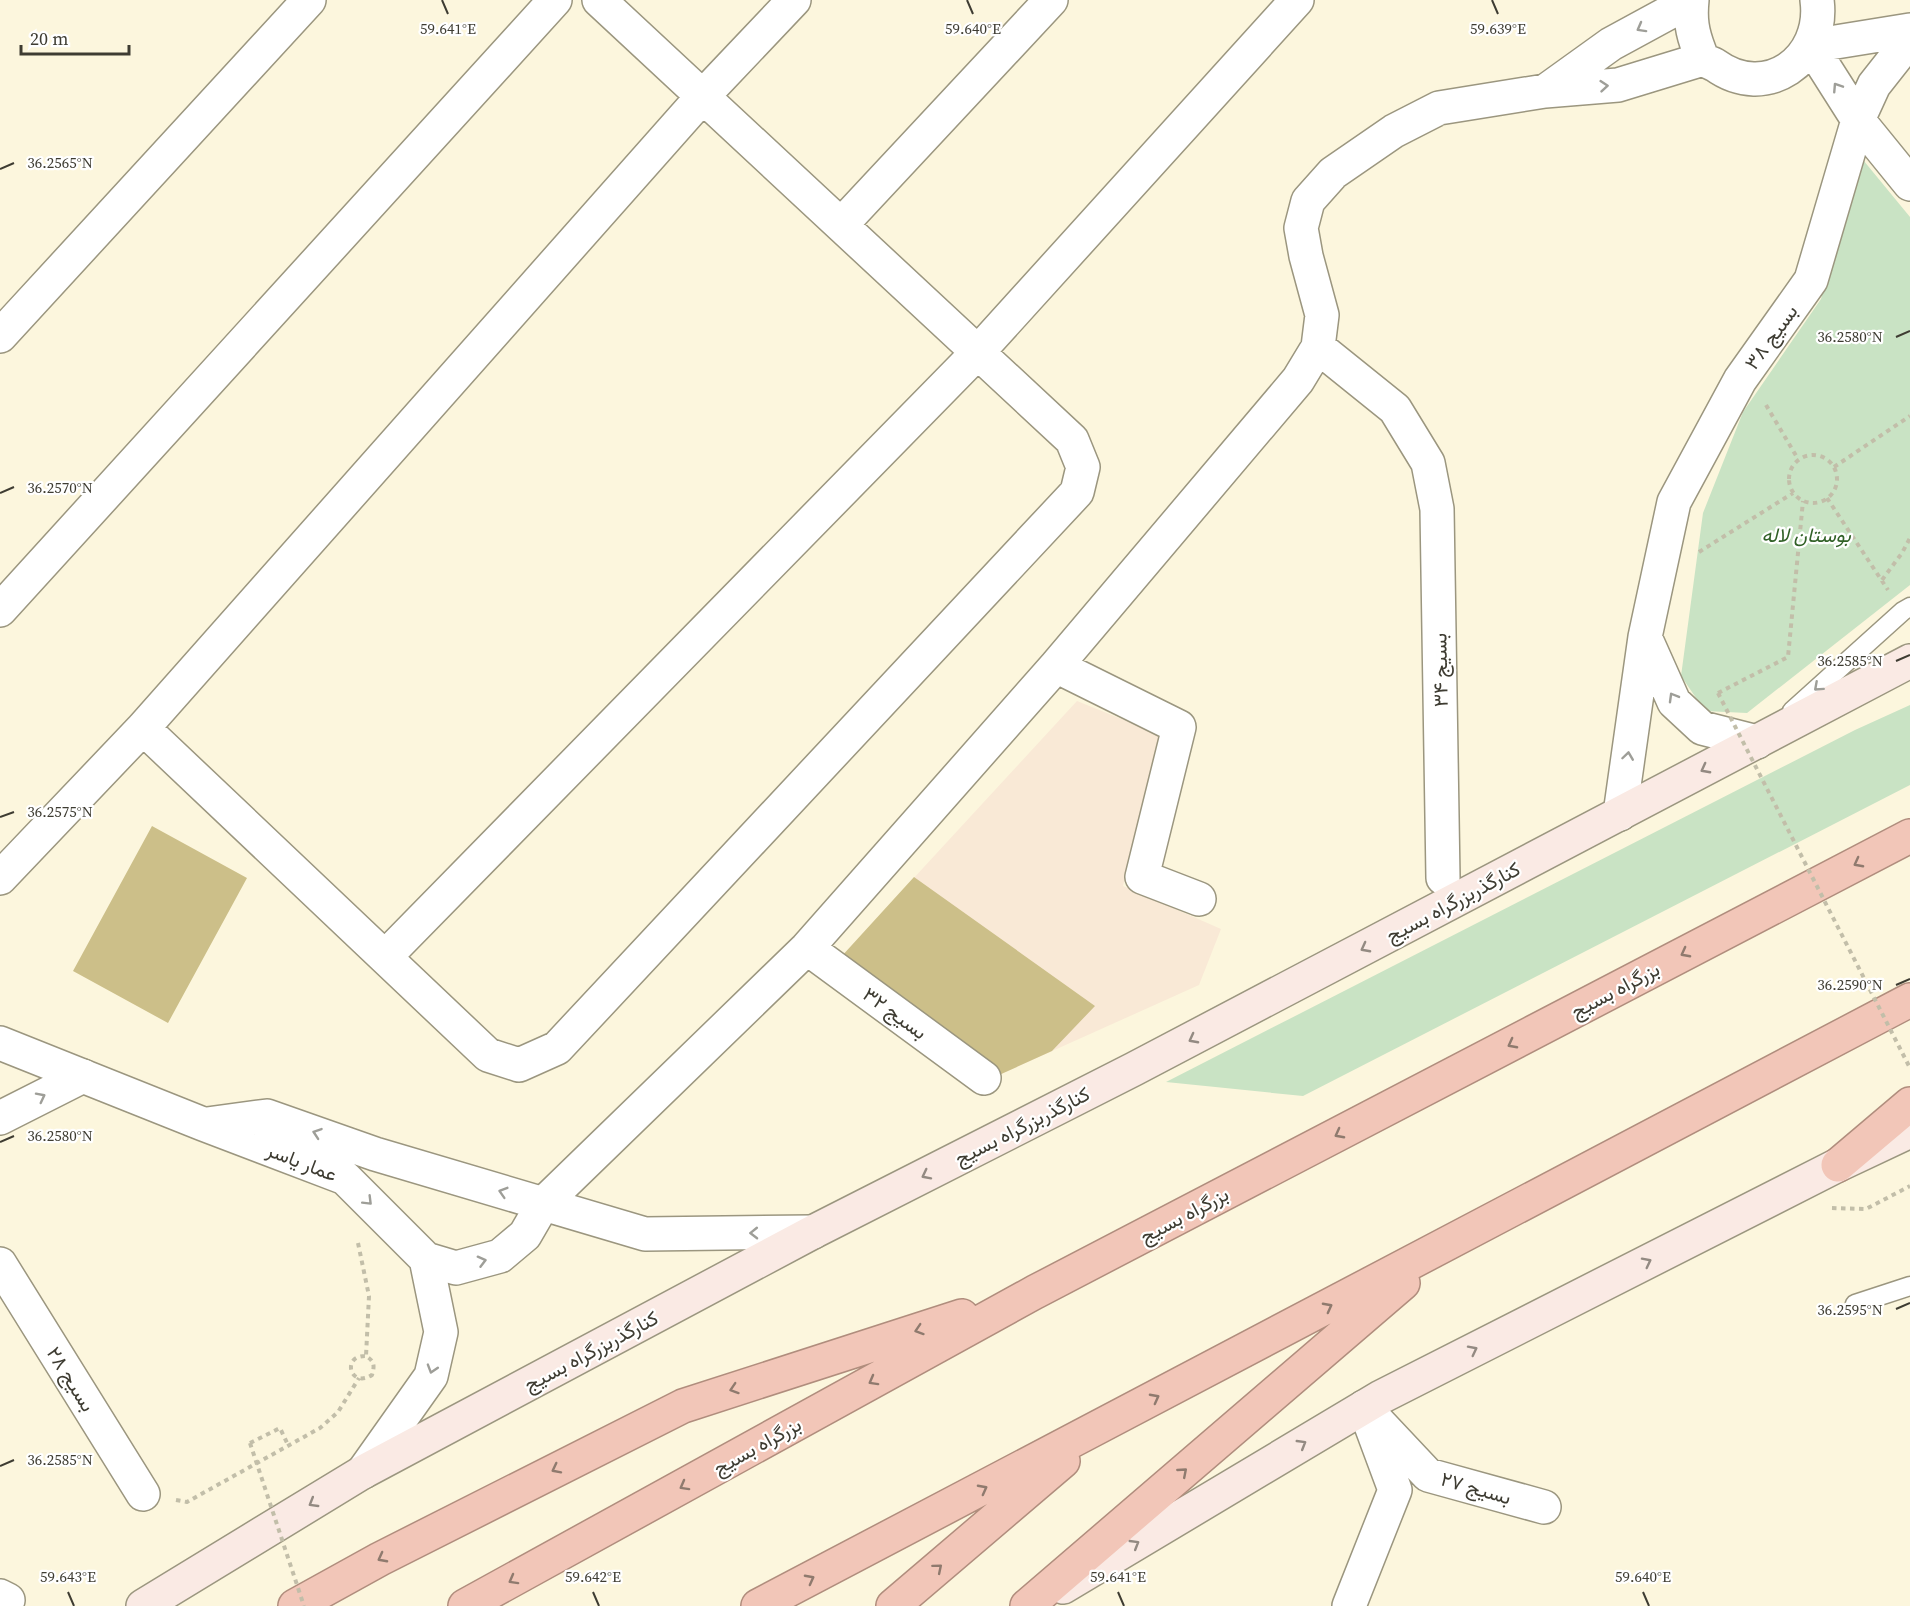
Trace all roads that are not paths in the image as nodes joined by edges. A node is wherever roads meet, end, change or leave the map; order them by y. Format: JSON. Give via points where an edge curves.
{"nodes":[{"id":1,"x":309,"y":0,"type":"edge"},
{"id":2,"x":555,"y":0,"type":"edge"},
{"id":3,"x":599,"y":0,"type":"edge"},
{"id":4,"x":794,"y":0,"type":"edge"},
{"id":5,"x":1051,"y":0,"type":"edge"},
{"id":6,"x":1297,"y":0,"type":"edge"},
{"id":7,"x":1692,"y":0,"type":"edge"},
{"id":8,"x":1817,"y":0,"type":"edge"},
{"id":9,"x":1910,"y":30,"type":"edge"},
{"id":10,"x":1910,"y":44,"type":"edge"},
{"id":11,"x":1811,"y":46,"type":"junction"},
{"id":12,"x":1703,"y":59,"type":"junction"},
{"id":13,"x":1545,"y":91,"type":"junction"},
{"id":14,"x":703,"y":96,"type":"junction"},
{"id":15,"x":1858,"y":120,"type":"junction"},
{"id":16,"x":1910,"y":184,"type":"edge"},
{"id":17,"x":842,"y":225,"type":"junction"},
{"id":18,"x":0,"y":336,"type":"edge"},
{"id":19,"x":1318,"y":347,"type":"junction"},
{"id":20,"x":978,"y":352,"type":"junction"},
{"id":21,"x":1906,"y":609,"type":"edge"},
{"id":22,"x":0,"y":610,"type":"edge"},
{"id":23,"x":1645,"y":637,"type":"junction"},
{"id":24,"x":1910,"y":661,"type":"edge"},
{"id":25,"x":1056,"y":666,"type":"junction"},
{"id":26,"x":1910,"y":676,"type":"edge"},
{"id":27,"x":143,"y":728,"type":"junction"},
{"id":28,"x":1757,"y":742,"type":"junction"},
{"id":29,"x":1620,"y":814,"type":"junction"},
{"id":30,"x":1910,"y":836,"type":"edge"},
{"id":31,"x":0,"y":878,"type":"edge"},
{"id":32,"x":1443,"y":878,"type":"dead end"},
{"id":33,"x":1199,"y":899,"type":"dead end"},
{"id":34,"x":807,"y":948,"type":"junction"},
{"id":35,"x":385,"y":957,"type":"junction"},
{"id":36,"x":1910,"y":1000,"type":"edge"},
{"id":37,"x":0,"y":1043,"type":"edge"},
{"id":38,"x":83,"y":1076,"type":"junction"},
{"id":39,"x":984,"y":1078,"type":"dead end"},
{"id":40,"x":1910,"y":1104,"type":"edge"},
{"id":41,"x":0,"y":1118,"type":"edge"},
{"id":42,"x":203,"y":1124,"type":"junction"},
{"id":43,"x":1910,"y":1131,"type":"edge"},
{"id":44,"x":1838,"y":1165,"type":"junction"},
{"id":45,"x":543,"y":1204,"type":"junction"},
{"id":46,"x":813,"y":1232,"type":"junction"},
{"id":47,"x":1448,"y":1244,"type":"junction"},
{"id":48,"x":426,"y":1258,"type":"junction"},
{"id":49,"x":0,"y":1264,"type":"edge"},
{"id":50,"x":1910,"y":1286,"type":"edge"},
{"id":51,"x":1035,"y":1292,"type":"junction"},
{"id":52,"x":1855,"y":1304,"type":"dead end"},
{"id":53,"x":1364,"y":1407,"type":"junction"},
{"id":54,"x":1107,"y":1424,"type":"junction"},
{"id":55,"x":363,"y":1472,"type":"junction"},
{"id":56,"x":143,"y":1494,"type":"road end"},
{"id":57,"x":1544,"y":1507,"type":"dead end"},
{"id":58,"x":143,"y":1606,"type":"edge"},
{"id":59,"x":295,"y":1606,"type":"edge"},
{"id":60,"x":465,"y":1606,"type":"edge"},
{"id":61,"x":758,"y":1606,"type":"edge"},
{"id":62,"x":893,"y":1606,"type":"edge"},
{"id":63,"x":1029,"y":1606,"type":"edge"},
{"id":64,"x":1349,"y":1606,"type":"edge"}],
"edges":[{"from":1,"to":18,"type":"street"},
{"from":2,"to":22,"type":"street"},
{"from":3,"to":14,"type":"street"},
{"from":4,"to":14,"type":"street"},
{"from":5,"to":17,"type":"street"},
{"from":6,"to":20,"type":"street"},
{"from":7,"to":12,"type":"street","via":[[1693,33]]},
{"from":7,"to":13,"type":"street","one_way":true,"via":[[1611,44]]},
{"from":8,"to":11,"type":"street","via":[[1817,30]]},
{"from":9,"to":11,"type":"street"},
{"from":10,"to":15,"type":"street","name":"بسیج ۳۸","via":[[1874,85]]},
{"from":11,"to":12,"type":"street","via":[[1788,70],[1756,79],[1724,72]]},
{"from":15,"to":11,"type":"street","one_way":true},
{"from":13,"to":12,"type":"street","one_way":true,"via":[[1618,85]]},
{"from":13,"to":19,"type":"street","via":[[1439,108],[1394,131],[1333,173],[1308,201],[1301,228],[1322,315]]},
{"from":14,"to":17,"type":"street"},
{"from":14,"to":27,"type":"street"},
{"from":15,"to":16,"type":"street"},
{"from":15,"to":23,"type":"street","name":"بسیج ۳۸","via":[[1811,280],[1740,380],[1674,502]]},
{"from":17,"to":20,"type":"street"},
{"from":19,"to":25,"type":"street","via":[[1298,380]]},
{"from":19,"to":32,"type":"street","name":"بسیج ۳۴","via":[[1395,409],[1428,463],[1437,509]]},
{"from":20,"to":35,"type":"street"},
{"from":20,"to":35,"type":"street","via":[[1072,440],[1083,467],[1077,492],[557,1048],[519,1065],[488,1055]]},
{"from":21,"to":28,"type":"lane","one_way":true},
{"from":28,"to":23,"type":"street","one_way":true,"via":[[1702,728],[1695,722],[1674,702]]},
{"from":29,"to":23,"type":"street","name":"بسیج ۳۸","one_way":true},
{"from":24,"to":28,"type":"main road","name":"کنارگذربزرگراه بسیج"},
{"from":25,"to":33,"type":"street","via":[[1179,727],[1142,877]]},
{"from":25,"to":34,"type":"street"},
{"from":26,"to":28,"type":"main road"},
{"from":27,"to":31,"type":"street"},
{"from":27,"to":35,"type":"street"},
{"from":28,"to":29,"type":"main road","name":"کنارگذربزرگراه بسیج","one_way":true},
{"from":29,"to":46,"type":"main road","name":"کنارگذربزرگراه بسیج","one_way":true},
{"from":30,"to":51,"type":"highway","name":"بزرگراه بسیج","one_way":true},
{"from":34,"to":39,"type":"street","name":"بسیج ۳۲"},
{"from":34,"to":45,"type":"street"},
{"from":36,"to":47,"type":"highway"},
{"from":37,"to":38,"type":"street","name":"عمار یاسر"},
{"from":41,"to":38,"type":"street","one_way":true},
{"from":38,"to":42,"type":"street","name":"عمار یاسر"},
{"from":40,"to":44,"type":"highway"},
{"from":45,"to":42,"type":"street","one_way":true,"via":[[375,1154],[267,1116]]},
{"from":42,"to":48,"type":"street","name":"عمار یاسر","one_way":true,"via":[[345,1178]]},
{"from":43,"to":44,"type":"main road"},
{"from":53,"to":44,"type":"main road","one_way":true},
{"from":46,"to":45,"type":"street","one_way":true,"via":[[645,1234]]},
{"from":48,"to":45,"type":"street","one_way":true,"via":[[456,1268],[500,1256],[525,1235]]},
{"from":46,"to":55,"type":"main road","name":"کنارگذربزرگراه بسیج"},
{"from":54,"to":47,"type":"highway","one_way":true},
{"from":63,"to":47,"type":"highway","one_way":true},
{"from":48,"to":55,"type":"street","one_way":true,"via":[[441,1332],[431,1376]]},
{"from":49,"to":56,"type":"street","name":"بسیج ۲۸"},
{"from":50,"to":52,"type":"lane"},
{"from":51,"to":59,"type":"highway","one_way":true,"via":[[683,1406]]},
{"from":51,"to":60,"type":"highway","name":"بزرگراه بسیج","one_way":true},
{"from":53,"to":57,"type":"street","name":"بسیج ۲۷","via":[[1428,1475]]},
{"from":63,"to":53,"type":"main road","one_way":true},
{"from":53,"to":64,"type":"street","via":[[1395,1490]]},
{"from":61,"to":54,"type":"highway","one_way":true},
{"from":62,"to":54,"type":"highway","one_way":true},
{"from":55,"to":58,"type":"main road","name":"کنارگذربزرگراه بسیج","one_way":true}]}
